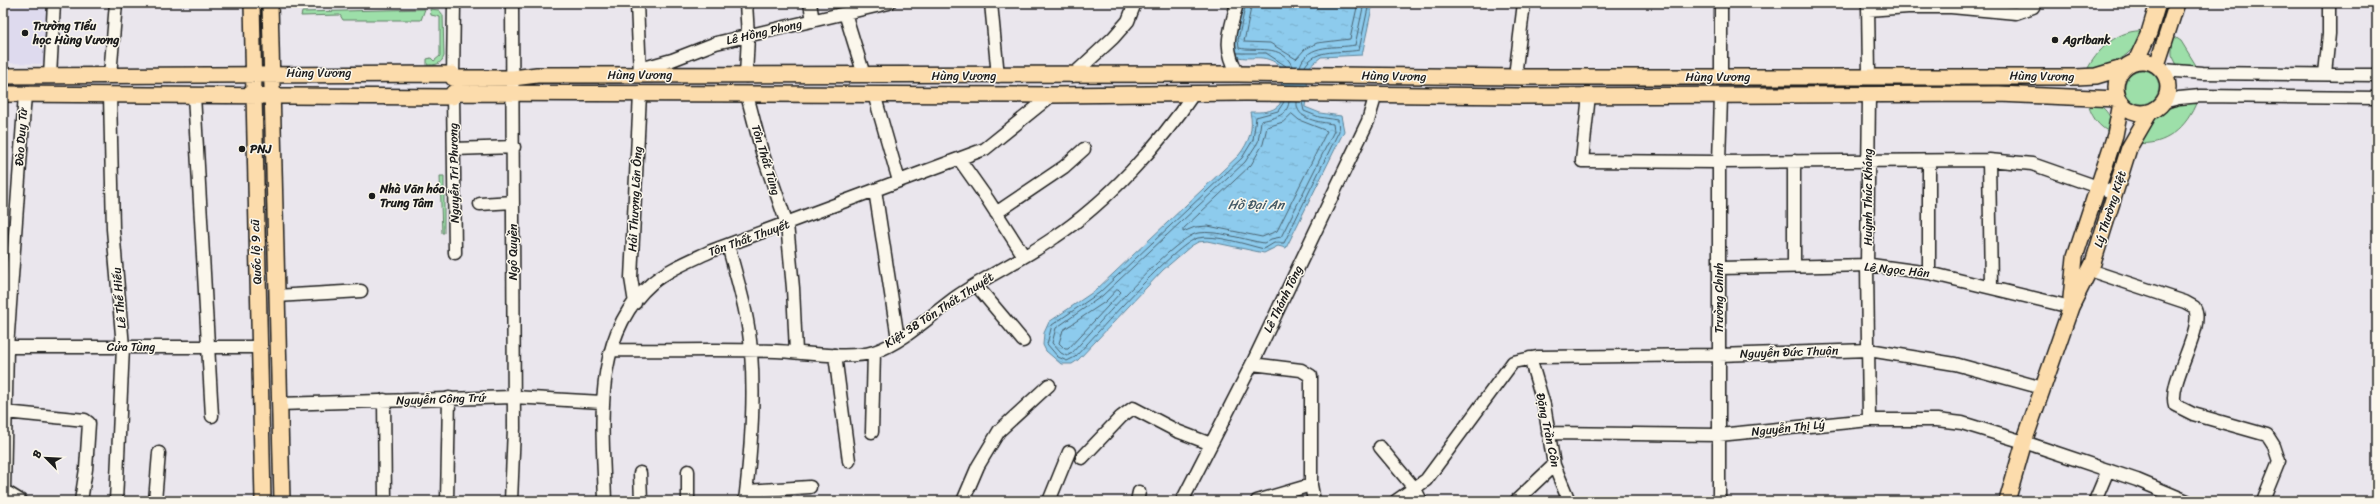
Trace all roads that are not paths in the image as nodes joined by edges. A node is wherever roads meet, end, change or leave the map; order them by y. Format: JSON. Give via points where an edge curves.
{"nodes":[{"id":1,"x":54,"y":3,"type":"edge"},
{"id":2,"x":116,"y":3,"type":"edge"},
{"id":3,"x":252,"y":3,"type":"edge"},
{"id":4,"x":270,"y":3,"type":"edge"},
{"id":5,"x":454,"y":3,"type":"edge"},
{"id":6,"x":512,"y":3,"type":"edge"},
{"id":7,"x":637,"y":3,"type":"edge"},
{"id":8,"x":746,"y":3,"type":"edge"},
{"id":9,"x":810,"y":3,"type":"edge"},
{"id":10,"x":992,"y":3,"type":"edge"},
{"id":11,"x":1135,"y":3,"type":"edge"},
{"id":12,"x":1237,"y":3,"type":"edge"},
{"id":13,"x":1524,"y":3,"type":"edge"},
{"id":14,"x":1721,"y":3,"type":"edge"},
{"id":15,"x":2036,"y":3,"type":"edge"},
{"id":16,"x":2158,"y":3,"type":"edge"},
{"id":17,"x":2177,"y":3,"type":"edge"},
{"id":18,"x":2329,"y":3,"type":"edge"},
{"id":19,"x":882,"y":4,"type":"edge"},
{"id":20,"x":1933,"y":5,"type":"edge"},
{"id":21,"x":1868,"y":6,"type":"edge"},
{"id":22,"x":845,"y":13,"type":"junction"},
{"id":23,"x":812,"y":21,"type":"junction"},
{"id":24,"x":748,"y":36,"type":"junction"},
{"id":25,"x":2130,"y":64,"type":"junction"},
{"id":26,"x":2160,"y":68,"type":"junction"},
{"id":27,"x":640,"y":72,"type":"junction"},
{"id":28,"x":271,"y":74,"type":"junction"},
{"id":29,"x":1238,"y":74,"type":"junction"},
{"id":30,"x":2325,"y":74,"type":"junction"},
{"id":31,"x":252,"y":75,"type":"junction"},
{"id":32,"x":868,"y":75,"type":"junction"},
{"id":33,"x":1376,"y":75,"type":"junction"},
{"id":34,"x":2377,"y":75,"type":"edge"},
{"id":35,"x":3,"y":76,"type":"edge"},
{"id":36,"x":50,"y":76,"type":"junction"},
{"id":37,"x":110,"y":76,"type":"junction"},
{"id":38,"x":452,"y":76,"type":"junction"},
{"id":39,"x":746,"y":76,"type":"junction"},
{"id":40,"x":998,"y":76,"type":"junction"},
{"id":41,"x":1072,"y":76,"type":"junction"},
{"id":42,"x":1869,"y":76,"type":"junction"},
{"id":43,"x":1999,"y":76,"type":"junction"},
{"id":44,"x":1519,"y":77,"type":"junction"},
{"id":45,"x":1589,"y":77,"type":"junction"},
{"id":46,"x":1721,"y":77,"type":"junction"},
{"id":47,"x":513,"y":78,"type":"junction"},
{"id":48,"x":514,"y":93,"type":"junction"},
{"id":49,"x":1194,"y":93,"type":"junction"},
{"id":50,"x":3,"y":94,"type":"edge"},
{"id":51,"x":25,"y":94,"type":"junction"},
{"id":52,"x":640,"y":94,"type":"junction"},
{"id":53,"x":873,"y":94,"type":"junction"},
{"id":54,"x":1376,"y":94,"type":"junction"},
{"id":55,"x":1999,"y":94,"type":"junction"},
{"id":56,"x":110,"y":95,"type":"junction"},
{"id":57,"x":194,"y":95,"type":"junction"},
{"id":58,"x":452,"y":95,"type":"junction"},
{"id":59,"x":746,"y":95,"type":"junction"},
{"id":60,"x":1052,"y":95,"type":"junction"},
{"id":61,"x":1589,"y":95,"type":"junction"},
{"id":62,"x":1869,"y":95,"type":"junction"},
{"id":63,"x":253,"y":96,"type":"junction"},
{"id":64,"x":1520,"y":96,"type":"junction"},
{"id":65,"x":1721,"y":96,"type":"junction"},
{"id":66,"x":271,"y":97,"type":"junction"},
{"id":67,"x":2377,"y":98,"type":"edge"},
{"id":68,"x":2120,"y":101,"type":"junction"},
{"id":69,"x":2163,"y":102,"type":"junction"},
{"id":70,"x":2150,"y":112,"type":"junction"},
{"id":71,"x":514,"y":147,"type":"junction"},
{"id":72,"x":454,"y":149,"type":"junction"},
{"id":73,"x":1084,"y":149,"type":"dead end"},
{"id":74,"x":959,"y":159,"type":"junction"},
{"id":75,"x":1989,"y":160,"type":"junction"},
{"id":76,"x":1794,"y":161,"type":"junction"},
{"id":77,"x":1930,"y":161,"type":"junction"},
{"id":78,"x":1719,"y":162,"type":"junction"},
{"id":79,"x":1868,"y":162,"type":"junction"},
{"id":80,"x":899,"y":181,"type":"junction"},
{"id":81,"x":2097,"y":188,"type":"junction"},
{"id":82,"x":875,"y":190,"type":"junction"},
{"id":83,"x":2115,"y":193,"type":"junction"},
{"id":84,"x":513,"y":202,"type":"junction"},
{"id":85,"x":480,"y":204,"type":"dead end"},
{"id":86,"x":996,"y":213,"type":"junction"},
{"id":87,"x":786,"y":224,"type":"junction"},
{"id":88,"x":728,"y":245,"type":"junction"},
{"id":89,"x":455,"y":253,"type":"dead end"},
{"id":90,"x":1024,"y":256,"type":"junction"},
{"id":91,"x":1867,"y":266,"type":"junction"},
{"id":92,"x":1794,"y":267,"type":"junction"},
{"id":93,"x":1719,"y":268,"type":"junction"},
{"id":94,"x":2089,"y":270,"type":"junction"},
{"id":95,"x":1929,"y":273,"type":"junction"},
{"id":96,"x":976,"y":285,"type":"junction"},
{"id":97,"x":1991,"y":286,"type":"junction"},
{"id":98,"x":361,"y":291,"type":"dead end"},
{"id":99,"x":258,"y":296,"type":"junction"},
{"id":100,"x":276,"y":296,"type":"junction"},
{"id":101,"x":634,"y":303,"type":"junction"},
{"id":102,"x":2071,"y":307,"type":"junction"},
{"id":103,"x":898,"y":339,"type":"junction"},
{"id":104,"x":1023,"y":341,"type":"dead end"},
{"id":105,"x":5,"y":347,"type":"edge"},
{"id":106,"x":123,"y":347,"type":"junction"},
{"id":107,"x":259,"y":347,"type":"junction"},
{"id":108,"x":278,"y":347,"type":"junction"},
{"id":109,"x":208,"y":348,"type":"junction"},
{"id":110,"x":612,"y":350,"type":"junction"},
{"id":111,"x":1869,"y":350,"type":"junction"},
{"id":112,"x":751,"y":351,"type":"junction"},
{"id":113,"x":796,"y":352,"type":"junction"},
{"id":114,"x":874,"y":352,"type":"junction"},
{"id":115,"x":835,"y":355,"type":"junction"},
{"id":116,"x":1719,"y":355,"type":"junction"},
{"id":117,"x":1530,"y":358,"type":"junction"},
{"id":118,"x":1252,"y":364,"type":"junction"},
{"id":119,"x":1048,"y":385,"type":"dead end"},
{"id":120,"x":2043,"y":388,"type":"junction"},
{"id":121,"x":513,"y":397,"type":"junction"},
{"id":122,"x":449,"y":398,"type":"junction"},
{"id":123,"x":384,"y":400,"type":"junction"},
{"id":124,"x":602,"y":402,"type":"junction"},
{"id":125,"x":261,"y":404,"type":"junction"},
{"id":126,"x":279,"y":404,"type":"junction"},
{"id":127,"x":5,"y":412,"type":"junction"},
{"id":128,"x":212,"y":416,"type":"dead end"},
{"id":129,"x":1869,"y":420,"type":"junction"},
{"id":130,"x":872,"y":432,"type":"dead end"},
{"id":131,"x":1548,"y":433,"type":"junction"},
{"id":132,"x":1719,"y":435,"type":"junction"},
{"id":133,"x":2024,"y":442,"type":"junction"},
{"id":134,"x":1211,"y":444,"type":"junction"},
{"id":135,"x":1380,"y":447,"type":"dead end"},
{"id":136,"x":1068,"y":452,"type":"dead end"},
{"id":137,"x":159,"y":453,"type":"dead end"},
{"id":138,"x":1082,"y":458,"type":"dead end"},
{"id":139,"x":849,"y":461,"type":"dead end"},
{"id":140,"x":1554,"y":465,"type":"junction"},
{"id":141,"x":2108,"y":470,"type":"junction"},
{"id":142,"x":688,"y":471,"type":"dead end"},
{"id":143,"x":640,"y":473,"type":"dead end"},
{"id":144,"x":1311,"y":485,"type":"junction"},
{"id":145,"x":810,"y":487,"type":"dead end"},
{"id":146,"x":1415,"y":489,"type":"junction"},
{"id":147,"x":3,"y":490,"type":"edge"},
{"id":148,"x":746,"y":496,"type":"edge"},
{"id":149,"x":2264,"y":498,"type":"dead end"},
{"id":150,"x":21,"y":501,"type":"edge"},
{"id":151,"x":81,"y":501,"type":"edge"},
{"id":152,"x":116,"y":501,"type":"edge"},
{"id":153,"x":155,"y":501,"type":"edge"},
{"id":154,"x":263,"y":501,"type":"edge"},
{"id":155,"x":282,"y":501,"type":"edge"},
{"id":156,"x":385,"y":501,"type":"edge"},
{"id":157,"x":447,"y":501,"type":"edge"},
{"id":158,"x":510,"y":501,"type":"edge"},
{"id":159,"x":605,"y":501,"type":"edge"},
{"id":160,"x":641,"y":501,"type":"edge"},
{"id":161,"x":688,"y":501,"type":"edge"},
{"id":162,"x":963,"y":501,"type":"edge"},
{"id":163,"x":1049,"y":501,"type":"edge"},
{"id":164,"x":1182,"y":501,"type":"edge"},
{"id":165,"x":1257,"y":501,"type":"edge"},
{"id":166,"x":1314,"y":501,"type":"edge"},
{"id":167,"x":1396,"y":501,"type":"edge"},
{"id":168,"x":1421,"y":501,"type":"edge"},
{"id":169,"x":1516,"y":501,"type":"edge"},
{"id":170,"x":1570,"y":501,"type":"edge"},
{"id":171,"x":1719,"y":501,"type":"edge"},
{"id":172,"x":2006,"y":501,"type":"edge"},
{"id":173,"x":2095,"y":501,"type":"edge"},
{"id":174,"x":2187,"y":501,"type":"edge"}],
"edges":[{"from":1,"to":36,"type":"street"},
{"from":2,"to":37,"type":"street"},
{"from":3,"to":31,"type":"main road","name":"Quốc lộ 9 cũ"},
{"from":4,"to":28,"type":"main road","name":"Quốc lộ 9 cũ"},
{"from":5,"to":38,"type":"street"},
{"from":6,"to":47,"type":"street","name":"Ngô Quyền"},
{"from":7,"to":27,"type":"street"},
{"from":8,"to":24,"type":"street"},
{"from":9,"to":23,"type":"street"},
{"from":10,"to":40,"type":"street"},
{"from":11,"to":41,"type":"street","via":[[1128,21],[1114,38]]},
{"from":12,"to":29,"type":"street","via":[[1227,44],[1230,59]]},
{"from":13,"to":44,"type":"street","via":[[1516,68]]},
{"from":14,"to":46,"type":"street"},
{"from":15,"to":20,"type":"street","via":[[2033,7],[2016,13]]},
{"from":16,"to":25,"type":"main road","via":[[2149,33]]},
{"from":17,"to":26,"type":"main road"},
{"from":18,"to":30,"type":"street"},
{"from":19,"to":22,"type":"street","name":"Lê Hồng Phong"},
{"from":20,"to":21,"type":"street"},
{"from":21,"to":42,"type":"street"},
{"from":22,"to":23,"type":"street","name":"Lê Hồng Phong"},
{"from":22,"to":32,"type":"street"},
{"from":23,"to":24,"type":"street","name":"Lê Hồng Phong"},
{"from":24,"to":27,"type":"street","name":"Lê Hồng Phong","via":[[716,43]]},
{"from":24,"to":39,"type":"street"},
{"from":25,"to":26,"type":"main road","via":[[2143,60]]},
{"from":25,"to":43,"type":"main road","name":"Hùng Vương","via":[[2096,76]]},
{"from":25,"to":68,"type":"main road","via":[[2116,82]]},
{"from":26,"to":30,"type":"street","via":[[2202,73]]},
{"from":26,"to":69,"type":"main road","via":[[2168,86]]},
{"from":27,"to":39,"type":"main road","name":"Hùng Vương"},
{"from":27,"to":47,"type":"main road","name":"Hùng Vương"},
{"from":27,"to":52,"type":"main road"},
{"from":28,"to":31,"type":"main road","name":"Hùng Vương"},
{"from":28,"to":38,"type":"main road","name":"Hùng Vương"},
{"from":28,"to":66,"type":"main road","name":"Quốc lộ 9 cũ"},
{"from":29,"to":33,"type":"main road","name":"Hùng Vương"},
{"from":29,"to":41,"type":"main road","name":"Hùng Vương"},
{"from":30,"to":34,"type":"street"},
{"from":31,"to":37,"type":"main road","name":"Hùng Vương"},
{"from":31,"to":63,"type":"main road","name":"Quốc lộ 9 cũ"},
{"from":32,"to":39,"type":"main road","name":"Hùng Vương"},
{"from":32,"to":40,"type":"main road","name":"Hùng Vương"},
{"from":32,"to":53,"type":"main road"},
{"from":33,"to":44,"type":"main road","name":"Hùng Vương"},
{"from":33,"to":54,"type":"main road"},
{"from":35,"to":36,"type":"main road","name":"Hùng Vương"},
{"from":36,"to":37,"type":"main road","name":"Hùng Vương"},
{"from":37,"to":56,"type":"main road"},
{"from":38,"to":47,"type":"main road","name":"Hùng Vương"},
{"from":38,"to":58,"type":"main road"},
{"from":39,"to":59,"type":"main road"},
{"from":40,"to":41,"type":"main road","name":"Hùng Vương"},
{"from":41,"to":60,"type":"main road"},
{"from":42,"to":43,"type":"main road","name":"Hùng Vương"},
{"from":42,"to":46,"type":"main road","name":"Hùng Vương"},
{"from":42,"to":62,"type":"main road"},
{"from":43,"to":55,"type":"main road"},
{"from":44,"to":45,"type":"main road","name":"Hùng Vương"},
{"from":44,"to":64,"type":"main road"},
{"from":45,"to":46,"type":"main road","name":"Hùng Vương"},
{"from":45,"to":61,"type":"main road"},
{"from":46,"to":65,"type":"main road"},
{"from":47,"to":48,"type":"street","name":"Ngô Quyền"},
{"from":48,"to":52,"type":"main road","name":"Hùng Vương"},
{"from":48,"to":58,"type":"main road","name":"Hùng Vương"},
{"from":48,"to":71,"type":"street","name":"Ngô Quyền"},
{"from":49,"to":54,"type":"main road","name":"Hùng Vương"},
{"from":49,"to":60,"type":"main road","name":"Hùng Vương"},
{"from":49,"to":90,"type":"street","name":"Kiệt 38 Tôn Thất Thuyết","via":[[1176,120],[1086,214],[1055,238]]},
{"from":50,"to":51,"type":"main road","name":"Hùng Vương"},
{"from":51,"to":56,"type":"main road","name":"Hùng Vương"},
{"from":51,"to":105,"type":"street","name":"Đào Duy Từ"},
{"from":52,"to":59,"type":"main road","name":"Hùng Vương"},
{"from":52,"to":101,"type":"street","name":"Hải Thượng Lãn Ông","via":[[631,278]]},
{"from":53,"to":59,"type":"main road","name":"Hùng Vương"},
{"from":53,"to":60,"type":"main road","name":"Hùng Vương"},
{"from":53,"to":80,"type":"street"},
{"from":54,"to":64,"type":"main road","name":"Hùng Vương"},
{"from":54,"to":118,"type":"street","name":"Lê Thánh Tông","via":[[1368,121]]},
{"from":55,"to":62,"type":"main road","name":"Hùng Vương"},
{"from":55,"to":68,"type":"main road","name":"Hùng Vương"},
{"from":56,"to":57,"type":"main road","name":"Hùng Vương"},
{"from":56,"to":106,"type":"street","name":"Lê Thế Hiếu","via":[[113,229]]},
{"from":57,"to":63,"type":"main road","name":"Hùng Vương"},
{"from":57,"to":109,"type":"street"},
{"from":58,"to":66,"type":"main road","name":"Hùng Vương"},
{"from":58,"to":72,"type":"street","name":"Nguyễn Tri Phương"},
{"from":59,"to":87,"type":"street","name":"Tôn Thất Tùng"},
{"from":60,"to":74,"type":"street","name":"Tôn Thất Thuyết","via":[[985,148]]},
{"from":61,"to":64,"type":"main road","name":"Hùng Vương"},
{"from":61,"to":65,"type":"main road","name":"Hùng Vương"},
{"from":61,"to":78,"type":"street","via":[[1582,161]]},
{"from":62,"to":65,"type":"main road","name":"Hùng Vương"},
{"from":62,"to":79,"type":"street","name":"Huỳnh Thúc Kháng"},
{"from":63,"to":66,"type":"main road","name":"Hùng Vương"},
{"from":63,"to":99,"type":"main road","name":"Quốc lộ 9 cũ"},
{"from":65,"to":78,"type":"street","name":"Trường Chinh"},
{"from":66,"to":100,"type":"main road","name":"Quốc lộ 9 cũ"},
{"from":67,"to":69,"type":"street","via":[[2201,96]]},
{"from":68,"to":70,"type":"main road","via":[[2134,112]]},
{"from":68,"to":81,"type":"main road","name":"Lý Thường Kiệt","via":[[2116,130]]},
{"from":69,"to":70,"type":"main road"},
{"from":70,"to":83,"type":"main road","name":"Lý Thường Kiệt","via":[[2129,148]]},
{"from":71,"to":72,"type":"street"},
{"from":71,"to":84,"type":"street","name":"Ngô Quyền"},
{"from":72,"to":89,"type":"street","name":"Nguyễn Tri Phương"},
{"from":73,"to":86,"type":"street","via":[[1064,167]]},
{"from":74,"to":80,"type":"street","name":"Tôn Thất Thuyết"},
{"from":74,"to":86,"type":"street"},
{"from":75,"to":77,"type":"street"},
{"from":75,"to":81,"type":"street","via":[[2032,164]]},
{"from":75,"to":97,"type":"street"},
{"from":76,"to":78,"type":"street"},
{"from":76,"to":79,"type":"street"},
{"from":76,"to":92,"type":"street"},
{"from":77,"to":79,"type":"street"},
{"from":77,"to":95,"type":"street"},
{"from":78,"to":93,"type":"street","name":"Trường Chinh"},
{"from":79,"to":91,"type":"street","name":"Huỳnh Thúc Kháng"},
{"from":80,"to":82,"type":"street","name":"Tôn Thất Thuyết"},
{"from":81,"to":83,"type":"street"},
{"from":81,"to":102,"type":"main road","name":"Lý Thường Kiệt","via":[[2075,257]]},
{"from":82,"to":87,"type":"street","name":"Tôn Thất Thuyết"},
{"from":82,"to":103,"type":"street"},
{"from":83,"to":94,"type":"main road","name":"Lý Thường Kiệt"},
{"from":84,"to":85,"type":"street"},
{"from":84,"to":121,"type":"street","name":"Ngô Quyền"},
{"from":86,"to":90,"type":"street"},
{"from":87,"to":88,"type":"street","name":"Tôn Thất Thuyết"},
{"from":87,"to":113,"type":"street","name":"Tôn Thất Tùng"},
{"from":88,"to":101,"type":"street","name":"Tôn Thất Thuyết","via":[[682,265],[653,283]]},
{"from":88,"to":112,"type":"street"},
{"from":90,"to":96,"type":"street","name":"Kiệt 38 Tôn Thất Thuyết"},
{"from":91,"to":92,"type":"street","name":"Lê Ngọc Hân"},
{"from":91,"to":95,"type":"street","name":"Lê Ngọc Hân"},
{"from":91,"to":111,"type":"street","name":"Huỳnh Thúc Kháng"},
{"from":92,"to":93,"type":"street","name":"Lê Ngọc Hân"},
{"from":93,"to":116,"type":"street","name":"Trường Chinh"},
{"from":94,"to":102,"type":"main road","name":"Lý Thường Kiệt"},
{"from":94,"to":149,"type":"street","via":[[2194,307],[2196,316],[2193,335],[2174,394],[2175,405],[2193,414],[2267,435],[2279,461]]},
{"from":95,"to":97,"type":"street","name":"Lê Ngọc Hân"},
{"from":96,"to":103,"type":"street","name":"Kiệt 38 Tôn Thất Thuyết"},
{"from":96,"to":104,"type":"street"},
{"from":97,"to":102,"type":"street","name":"Lê Ngọc Hân"},
{"from":98,"to":100,"type":"street"},
{"from":99,"to":100,"type":"main road"},
{"from":99,"to":107,"type":"main road","name":"Quốc lộ 9 cũ"},
{"from":100,"to":108,"type":"main road","name":"Quốc lộ 9 cũ"},
{"from":101,"to":110,"type":"street","name":"Tôn Thất Thuyết","via":[[621,326]]},
{"from":102,"to":120,"type":"main road","name":"Lý Thường Kiệt"},
{"from":103,"to":114,"type":"street","name":"Kiệt 38 Tôn Thất Thuyết"},
{"from":105,"to":106,"type":"street","name":"Cửa Tùng"},
{"from":105,"to":127,"type":"street","name":"Đào Duy Từ"},
{"from":106,"to":109,"type":"street","name":"Cửa Tùng"},
{"from":106,"to":152,"type":"street","name":"Lê Thế Hiếu"},
{"from":107,"to":108,"type":"main road"},
{"from":107,"to":109,"type":"street","name":"Cửa Tùng"},
{"from":107,"to":125,"type":"main road","name":"Quốc lộ 9 cũ"},
{"from":108,"to":126,"type":"main road","name":"Quốc lộ 9 cũ"},
{"from":109,"to":128,"type":"street"},
{"from":110,"to":112,"type":"street","name":"Kiệt 38 Tôn Thất Thuyết"},
{"from":110,"to":124,"type":"street","name":"Tôn Thất Thuyết"},
{"from":111,"to":116,"type":"street","name":"Nguyễn Đức Thuận"},
{"from":111,"to":120,"type":"street","name":"Nguyễn Đức Thuận","via":[[1955,364]]},
{"from":111,"to":129,"type":"street","name":"Huỳnh Thúc Kháng"},
{"from":112,"to":113,"type":"street","name":"Kiệt 38 Tôn Thất Thuyết"},
{"from":112,"to":148,"type":"street","via":[[750,456]]},
{"from":113,"to":115,"type":"street","name":"Kiệt 38 Tôn Thất Thuyết"},
{"from":114,"to":115,"type":"street","name":"Kiệt 38 Tôn Thất Thuyết"},
{"from":114,"to":130,"type":"street"},
{"from":115,"to":139,"type":"street"},
{"from":116,"to":117,"type":"street","name":"Nguyễn Đức Thuận"},
{"from":116,"to":132,"type":"street","name":"Trường Chinh"},
{"from":117,"to":131,"type":"street","name":"Đặng Trần Côn","via":[[1544,405]]},
{"from":117,"to":146,"type":"street","name":"Nguyễn Đức Thuận","via":[[1513,362],[1431,474]]},
{"from":118,"to":134,"type":"street","name":"Lê Thánh Tông"},
{"from":118,"to":144,"type":"street","via":[[1301,370],[1311,376]]},
{"from":119,"to":162,"type":"street","via":[[999,430],[978,466]]},
{"from":120,"to":133,"type":"main road","name":"Lý Thường Kiệt"},
{"from":121,"to":122,"type":"street","name":"Nguyễn Công Trứ"},
{"from":121,"to":124,"type":"street","name":"Nguyễn Công Trứ"},
{"from":121,"to":158,"type":"street","name":"Ngô Quyền"},
{"from":122,"to":123,"type":"street","name":"Nguyễn Công Trứ"},
{"from":122,"to":157,"type":"street"},
{"from":123,"to":126,"type":"street","name":"Nguyễn Công Trứ"},
{"from":123,"to":156,"type":"street"},
{"from":124,"to":159,"type":"street","name":"Tôn Thất Thuyết"},
{"from":125,"to":126,"type":"main road"},
{"from":125,"to":154,"type":"main road","name":"Quốc lộ 9 cũ"},
{"from":126,"to":155,"type":"main road","name":"Quốc lộ 9 cũ"},
{"from":127,"to":147,"type":"street","name":"Đào Duy Từ"},
{"from":127,"to":151,"type":"street","via":[[85,420],[89,423]]},
{"from":129,"to":132,"type":"street","name":"Nguyễn Thị Lý"},
{"from":129,"to":133,"type":"street","name":"Nguyễn Thị Lý","via":[[1937,420],[1962,424]]},
{"from":131,"to":132,"type":"street","name":"Nguyễn Thị Lý"},
{"from":131,"to":140,"type":"street","name":"Đặng Trần Côn"},
{"from":132,"to":171,"type":"street","name":"Trường Chinh"},
{"from":133,"to":141,"type":"street","name":"Nguyễn Thị Lý"},
{"from":133,"to":172,"type":"main road","name":"Lý Thường Kiệt"},
{"from":134,"to":138,"type":"street","via":[[1171,429],[1133,408],[1128,410]]},
{"from":134,"to":164,"type":"street","name":"Lê Thánh Tông"},
{"from":135,"to":146,"type":"street"},
{"from":136,"to":163,"type":"street"},
{"from":137,"to":153,"type":"street"},
{"from":140,"to":169,"type":"street"},
{"from":140,"to":170,"type":"street","name":"Đặng Trần Côn"},
{"from":141,"to":173,"type":"street"},
{"from":141,"to":174,"type":"street","name":"Nguyễn Thị Lý"},
{"from":142,"to":161,"type":"street"},
{"from":143,"to":160,"type":"street"},
{"from":144,"to":165,"type":"street"},
{"from":144,"to":166,"type":"street"},
{"from":145,"to":148,"type":"street"},
{"from":146,"to":167,"type":"street","name":"Nguyễn Đức Thuận"},
{"from":146,"to":168,"type":"street"},
{"from":147,"to":150,"type":"street"}]}
